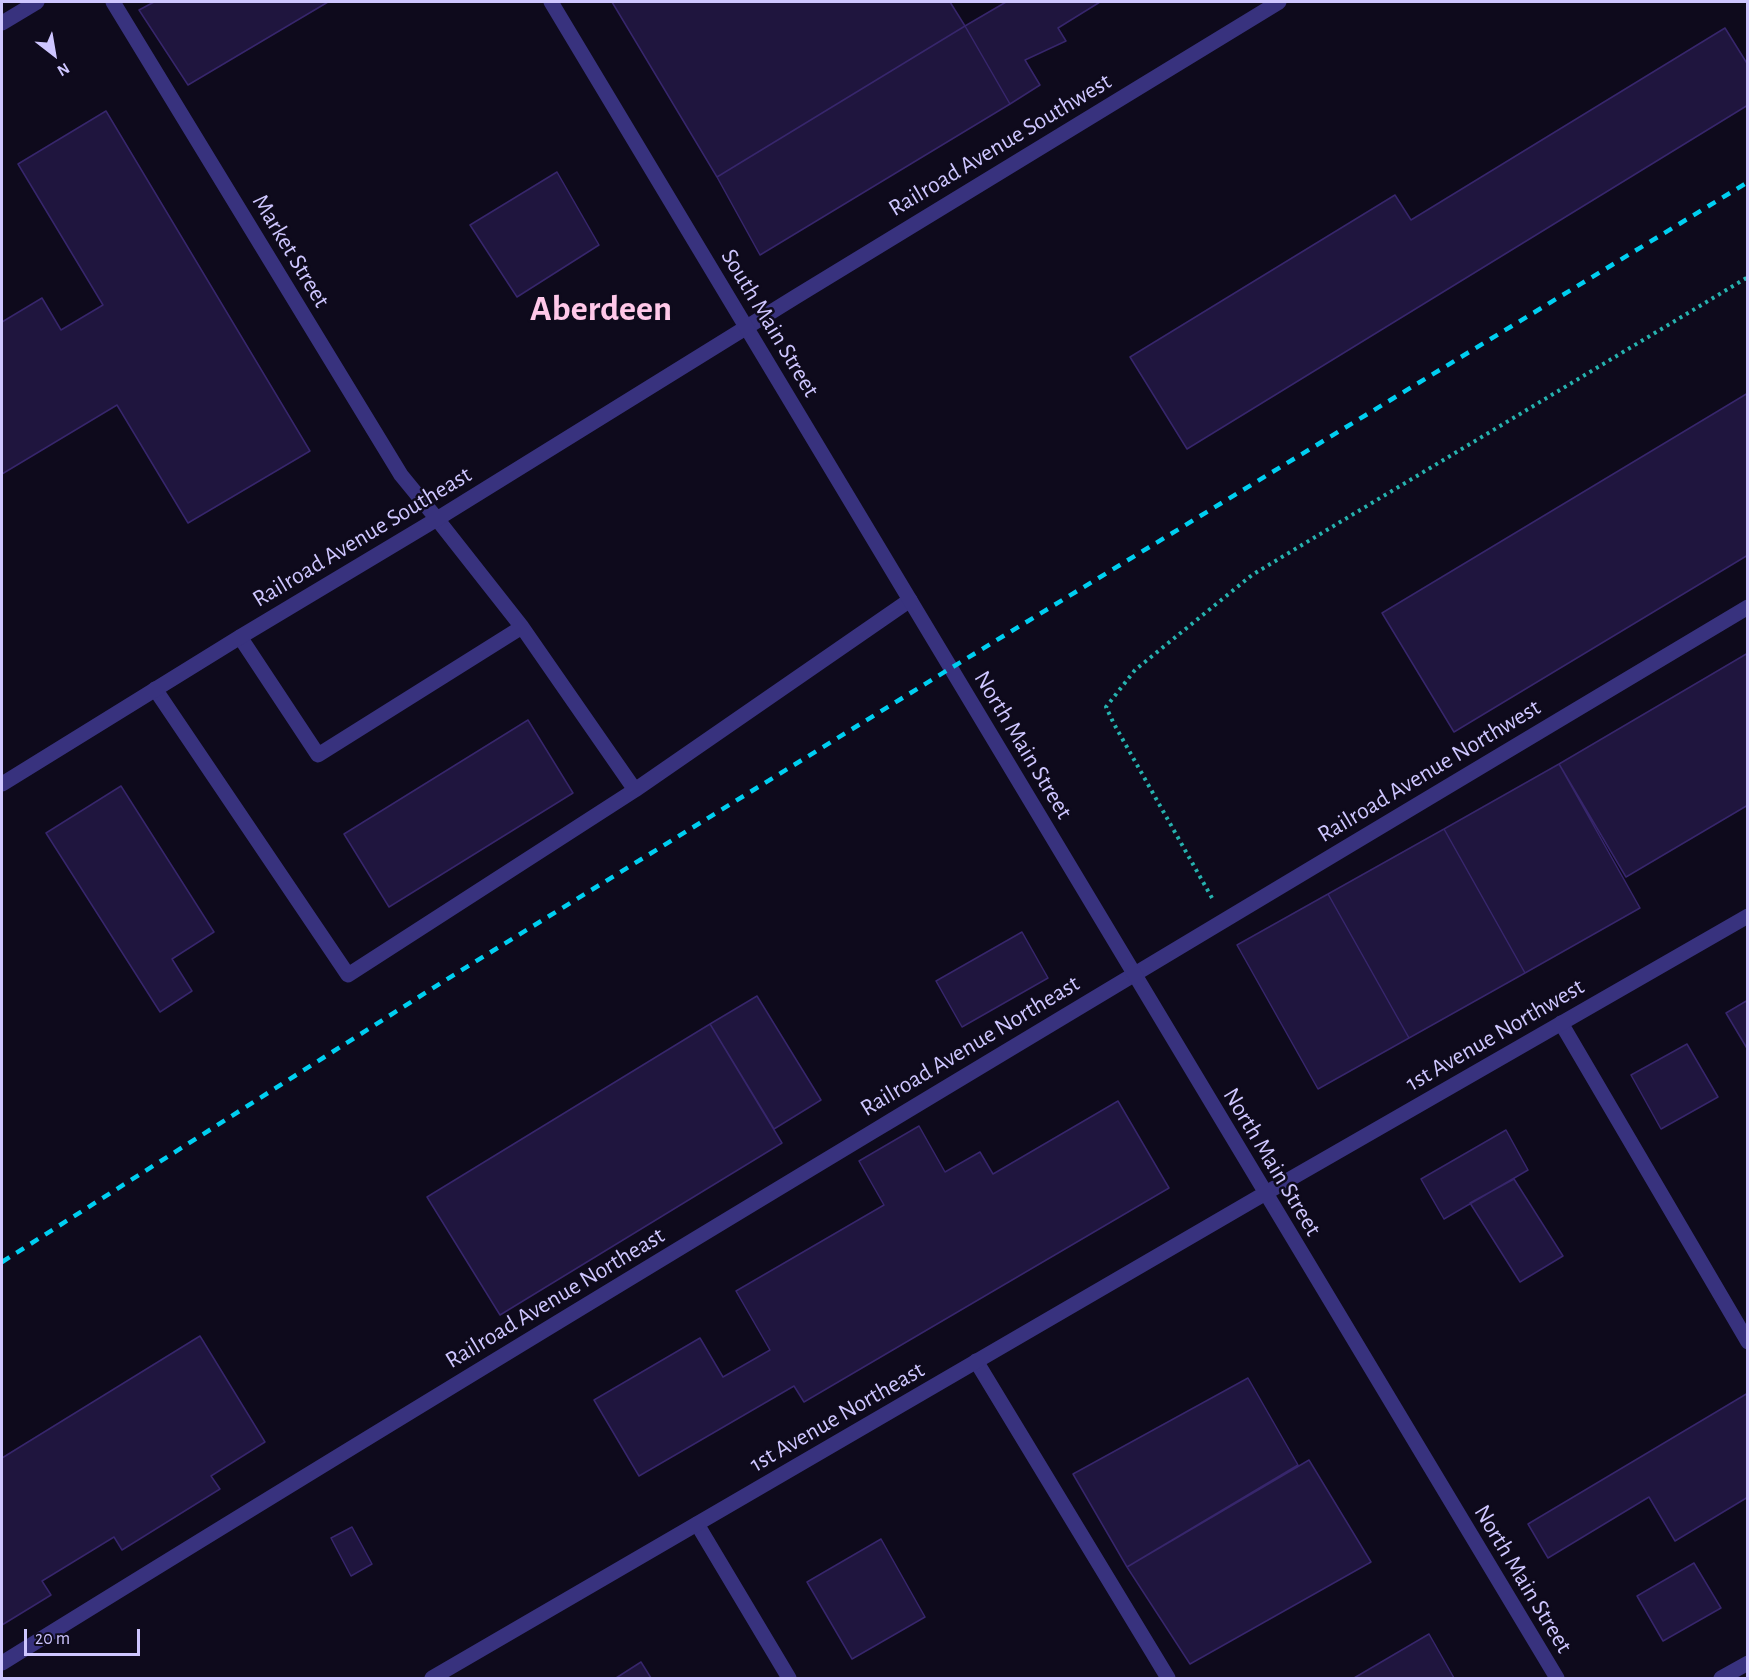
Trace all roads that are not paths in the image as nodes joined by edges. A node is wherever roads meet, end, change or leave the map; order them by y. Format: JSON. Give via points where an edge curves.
{"nodes":[{"id":1,"x":37,"y":2,"type":"edge"},
{"id":2,"x":113,"y":2,"type":"edge"},
{"id":3,"x":551,"y":2,"type":"edge"},
{"id":4,"x":1279,"y":2,"type":"edge"},
{"id":5,"x":2,"y":23,"type":"edge"},
{"id":6,"x":745,"y":327,"type":"junction"},
{"id":7,"x":437,"y":519,"type":"junction"},
{"id":8,"x":910,"y":600,"type":"junction"},
{"id":9,"x":1748,"y":607,"type":"edge"},
{"id":10,"x":522,"y":627,"type":"junction"},
{"id":11,"x":240,"y":637,"type":"junction"},
{"id":12,"x":951,"y":668,"type":"joint"},
{"id":13,"x":156,"y":689,"type":"junction"},
{"id":14,"x":2,"y":784,"type":"edge"},
{"id":15,"x":635,"y":790,"type":"junction"},
{"id":16,"x":1748,"y":916,"type":"edge"},
{"id":17,"x":1133,"y":974,"type":"junction"},
{"id":18,"x":1561,"y":1023,"type":"junction"},
{"id":19,"x":1264,"y":1194,"type":"junction"},
{"id":20,"x":1748,"y":1342,"type":"edge"},
{"id":21,"x":976,"y":1361,"type":"junction"},
{"id":22,"x":697,"y":1524,"type":"junction"},
{"id":23,"x":2,"y":1663,"type":"edge"},
{"id":24,"x":1748,"y":1663,"type":"edge"},
{"id":25,"x":432,"y":1678,"type":"edge"},
{"id":26,"x":789,"y":1678,"type":"edge"},
{"id":27,"x":1168,"y":1678,"type":"edge"},
{"id":28,"x":1557,"y":1678,"type":"edge"},
{"id":29,"x":1721,"y":1678,"type":"edge"}],
"edges":[{"from":1,"to":5,"type":"street"},
{"from":2,"to":7,"type":"street","name":"Market Street","via":[[401,475]]},
{"from":3,"to":6,"type":"street","name":"South Main Street"},
{"from":4,"to":6,"type":"street","name":"Railroad Avenue Southwest"},
{"from":6,"to":7,"type":"street","name":"Railroad Avenue Southeast"},
{"from":6,"to":8,"type":"street","name":"South Main Street"},
{"from":7,"to":10,"type":"street","name":"Market Street"},
{"from":7,"to":11,"type":"street","name":"Railroad Avenue Southeast"},
{"from":8,"to":12,"type":"street","name":"South Main Street"},
{"from":8,"to":15,"type":"street"},
{"from":9,"to":17,"type":"street","name":"Railroad Avenue Northwest"},
{"from":10,"to":11,"type":"street","via":[[318,755]]},
{"from":10,"to":15,"type":"street","name":"Market Street"},
{"from":11,"to":13,"type":"street","name":"Railroad Avenue Southeast"},
{"from":12,"to":17,"type":"street","name":"North Main Street"},
{"from":13,"to":14,"type":"street","name":"Railroad Avenue Southeast"},
{"from":13,"to":15,"type":"street","via":[[348,975]]},
{"from":16,"to":18,"type":"street","name":"1st Avenue Northwest"},
{"from":17,"to":19,"type":"street","name":"North Main Street"},
{"from":17,"to":23,"type":"street","name":"Railroad Avenue Northeast"},
{"from":18,"to":19,"type":"street","name":"1st Avenue Northwest"},
{"from":18,"to":20,"type":"street"},
{"from":19,"to":21,"type":"street","name":"1st Avenue Northeast"},
{"from":19,"to":28,"type":"street","name":"North Main Street"},
{"from":21,"to":22,"type":"street","name":"1st Avenue Northeast"},
{"from":21,"to":27,"type":"street"},
{"from":22,"to":25,"type":"street","name":"1st Avenue Northeast"},
{"from":22,"to":26,"type":"street"},
{"from":24,"to":29,"type":"street"}]}
